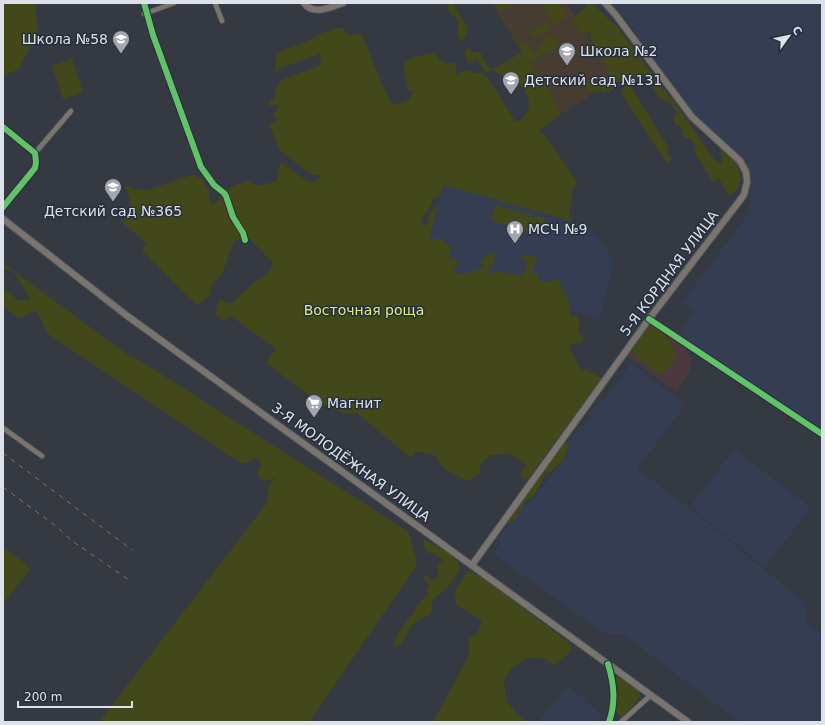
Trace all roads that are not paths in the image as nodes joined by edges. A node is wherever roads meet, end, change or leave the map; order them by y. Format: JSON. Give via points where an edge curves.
{"nodes":[{"id":1,"x":144,"y":3,"type":"edge"},
{"id":2,"x":174,"y":3,"type":"edge"},
{"id":3,"x":215,"y":3,"type":"edge"},
{"id":4,"x":304,"y":3,"type":"edge"},
{"id":5,"x":343,"y":3,"type":"edge"},
{"id":6,"x":605,"y":3,"type":"edge"},
{"id":7,"x":145,"y":13,"type":"junction"},
{"id":8,"x":222,"y":21,"type":"dead end"},
{"id":9,"x":71,"y":111,"type":"dead end"},
{"id":10,"x":3,"y":128,"type":"edge"},
{"id":11,"x":35,"y":153,"type":"junction"},
{"id":12,"x":3,"y":207,"type":"edge"},
{"id":13,"x":3,"y":218,"type":"edge"},
{"id":14,"x":245,"y":240,"type":"dead end"},
{"id":15,"x":649,"y":319,"type":"junction"},
{"id":16,"x":3,"y":428,"type":"edge"},
{"id":17,"x":822,"y":434,"type":"edge"},
{"id":18,"x":42,"y":456,"type":"dead end"},
{"id":19,"x":472,"y":565,"type":"junction"},
{"id":20,"x":608,"y":664,"type":"junction"},
{"id":21,"x":652,"y":695,"type":"junction"},
{"id":22,"x":609,"y":722,"type":"edge"},
{"id":23,"x":621,"y":722,"type":"edge"},
{"id":24,"x":688,"y":722,"type":"edge"}],
"edges":[{"from":1,"to":7,"type":"street"},
{"from":2,"to":7,"type":"street"},
{"from":3,"to":8,"type":"street"},
{"from":4,"to":5,"type":"main road","via":[[308,8],[323,10]]},
{"from":6,"to":15,"type":"main road","name":"5-Я КОРДНАЯ УЛИЦА","via":[[682,105],[740,161],[746,172],[744,195]]},
{"from":7,"to":14,"type":"street","via":[[201,167],[226,196]]},
{"from":9,"to":11,"type":"street"},
{"from":10,"to":11,"type":"street"},
{"from":11,"to":12,"type":"street","via":[[35,168]]},
{"from":13,"to":19,"type":"main road","name":"3-Я МОЛОДЁЖНАЯ УЛИЦА","via":[[126,315]]},
{"from":15,"to":17,"type":"street"},
{"from":15,"to":19,"type":"main road","name":"5-Я КОРДНАЯ УЛИЦА"},
{"from":16,"to":18,"type":"street"},
{"from":19,"to":20,"type":"main road","name":"3-Я МОЛОДЁЖНАЯ УЛИЦА"},
{"from":20,"to":21,"type":"main road","name":"3-Я МОЛОДЁЖНАЯ УЛИЦА"},
{"from":20,"to":22,"type":"street","via":[[613,683]]},
{"from":21,"to":23,"type":"street"},
{"from":21,"to":24,"type":"main road","name":"3-Я МОЛОДЁЖНАЯ УЛИЦА"}]}
